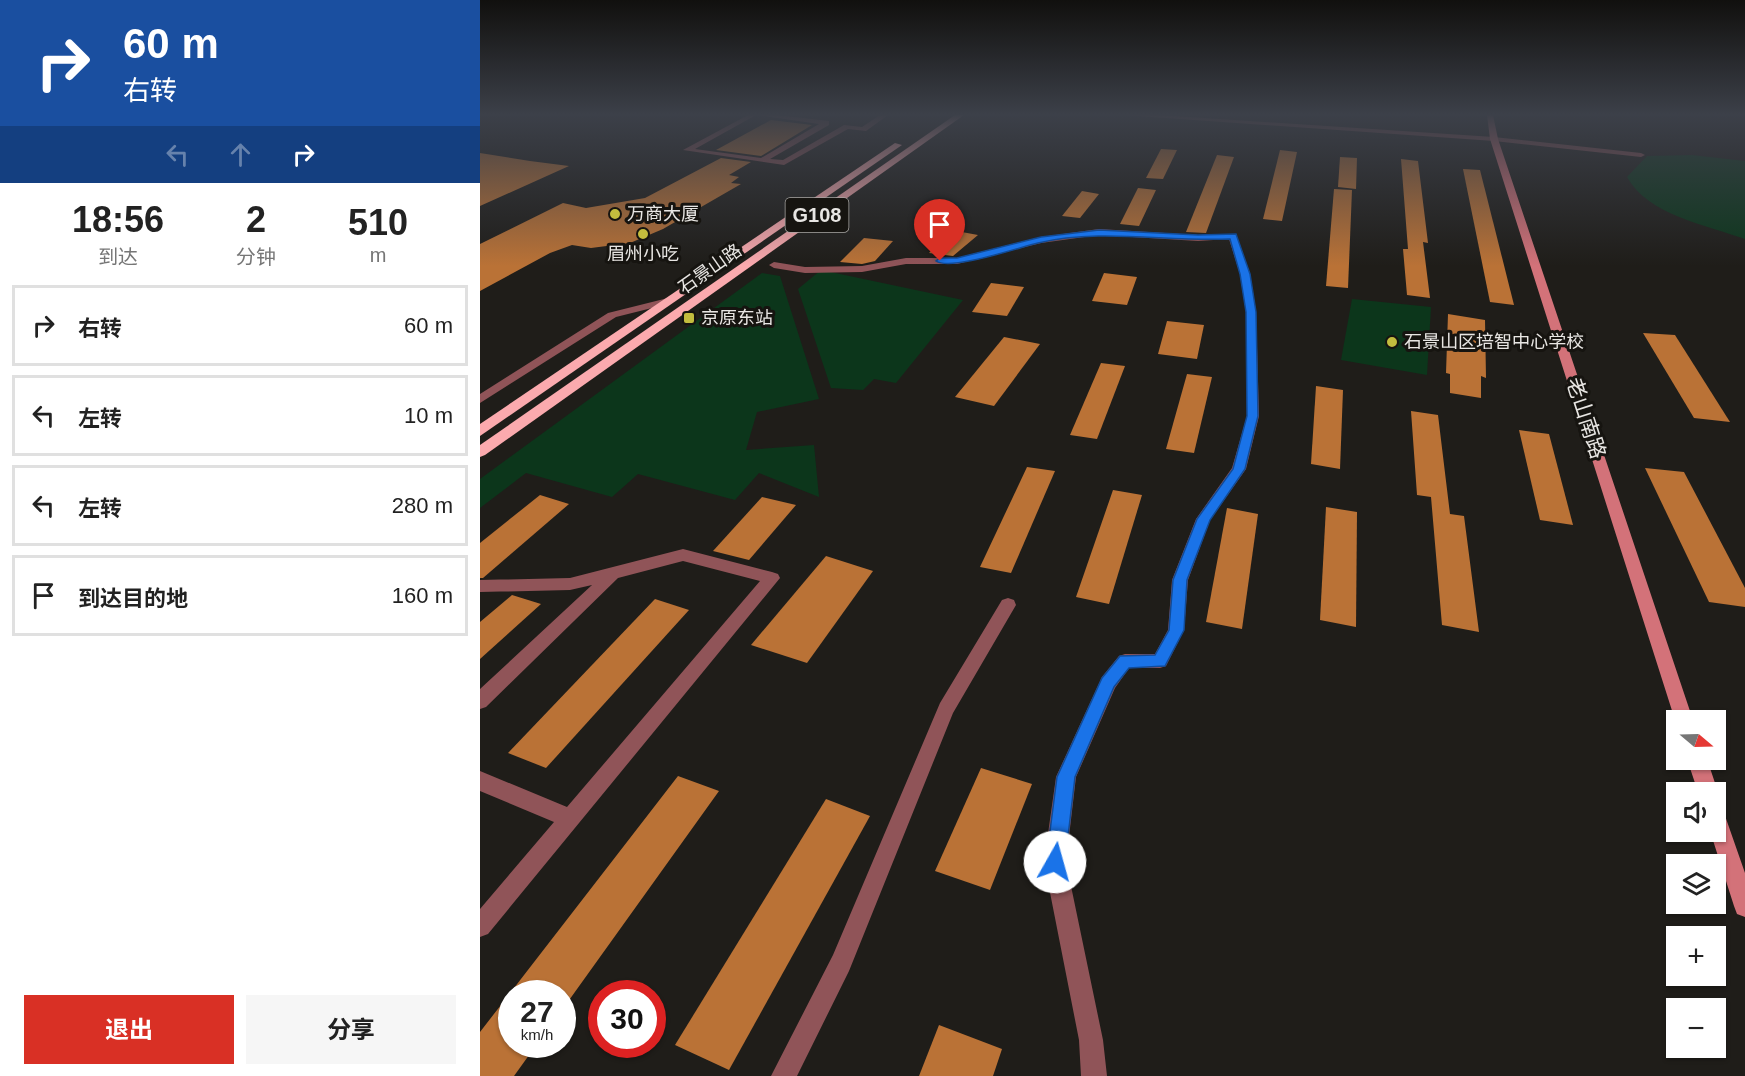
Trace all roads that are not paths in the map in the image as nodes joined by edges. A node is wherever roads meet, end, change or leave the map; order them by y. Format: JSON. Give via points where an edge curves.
{"nodes":[{"id":1,"x":868,"y":165,"type":"edge"},
{"id":2,"x":888,"y":165,"type":"edge"},
{"id":3,"x":1503,"y":165,"type":"edge"},
{"id":4,"x":774,"y":265,"type":"dead end"},
{"id":5,"x":668,"y":301,"type":"junction"},
{"id":6,"x":480,"y":399,"type":"edge"},
{"id":7,"x":480,"y":431,"type":"edge"},
{"id":8,"x":480,"y":452,"type":"edge"},
{"id":9,"x":613,"y":573,"type":"junction"},
{"id":10,"x":480,"y":586,"type":"edge"},
{"id":11,"x":1008,"y":604,"type":"dead end"},
{"id":12,"x":480,"y":701,"type":"edge"},
{"id":13,"x":1681,"y":710,"type":"edge"},
{"id":14,"x":480,"y":781,"type":"edge"},
{"id":15,"x":570,"y":819,"type":"junction"},
{"id":16,"x":1724,"y":842,"type":"edge"},
{"id":17,"x":1745,"y":906,"type":"edge"},
{"id":18,"x":480,"y":926,"type":"edge"},
{"id":19,"x":784,"y":1076,"type":"edge"},
{"id":20,"x":1094,"y":1076,"type":"edge"}],
"edges":[{"from":1,"to":5,"type":"highway","name":"石景山路","number":"G108"},
{"from":2,"to":8,"type":"highway","name":"石景山路","number":"G108"},
{"from":3,"to":13,"type":"main road","name":"老山南路"},
{"from":4,"to":20,"type":"street","via":[[828,270],[906,261],[957,261],[1041,240],[1099,232],[1198,238],[1233,236],[1251,312],[1253,416],[1239,469],[1203,519],[1180,580],[1176,630],[1160,662],[1125,661],[1119,668],[1108,683],[1066,777],[1055,862],[1091,1040]]},
{"from":5,"to":6,"type":"street","via":[[612,315]]},
{"from":5,"to":7,"type":"highway","name":"石景山路","number":"G108"},
{"from":9,"to":10,"type":"street","via":[[570,584]]},
{"from":9,"to":12,"type":"street"},
{"from":9,"to":15,"type":"street","via":[[683,555],[772,578]]},
{"from":11,"to":19,"type":"street","via":[[946,709],[841,963]]},
{"from":14,"to":15,"type":"street"},
{"from":15,"to":18,"type":"street"},
{"from":16,"to":17,"type":"main road"}]}
